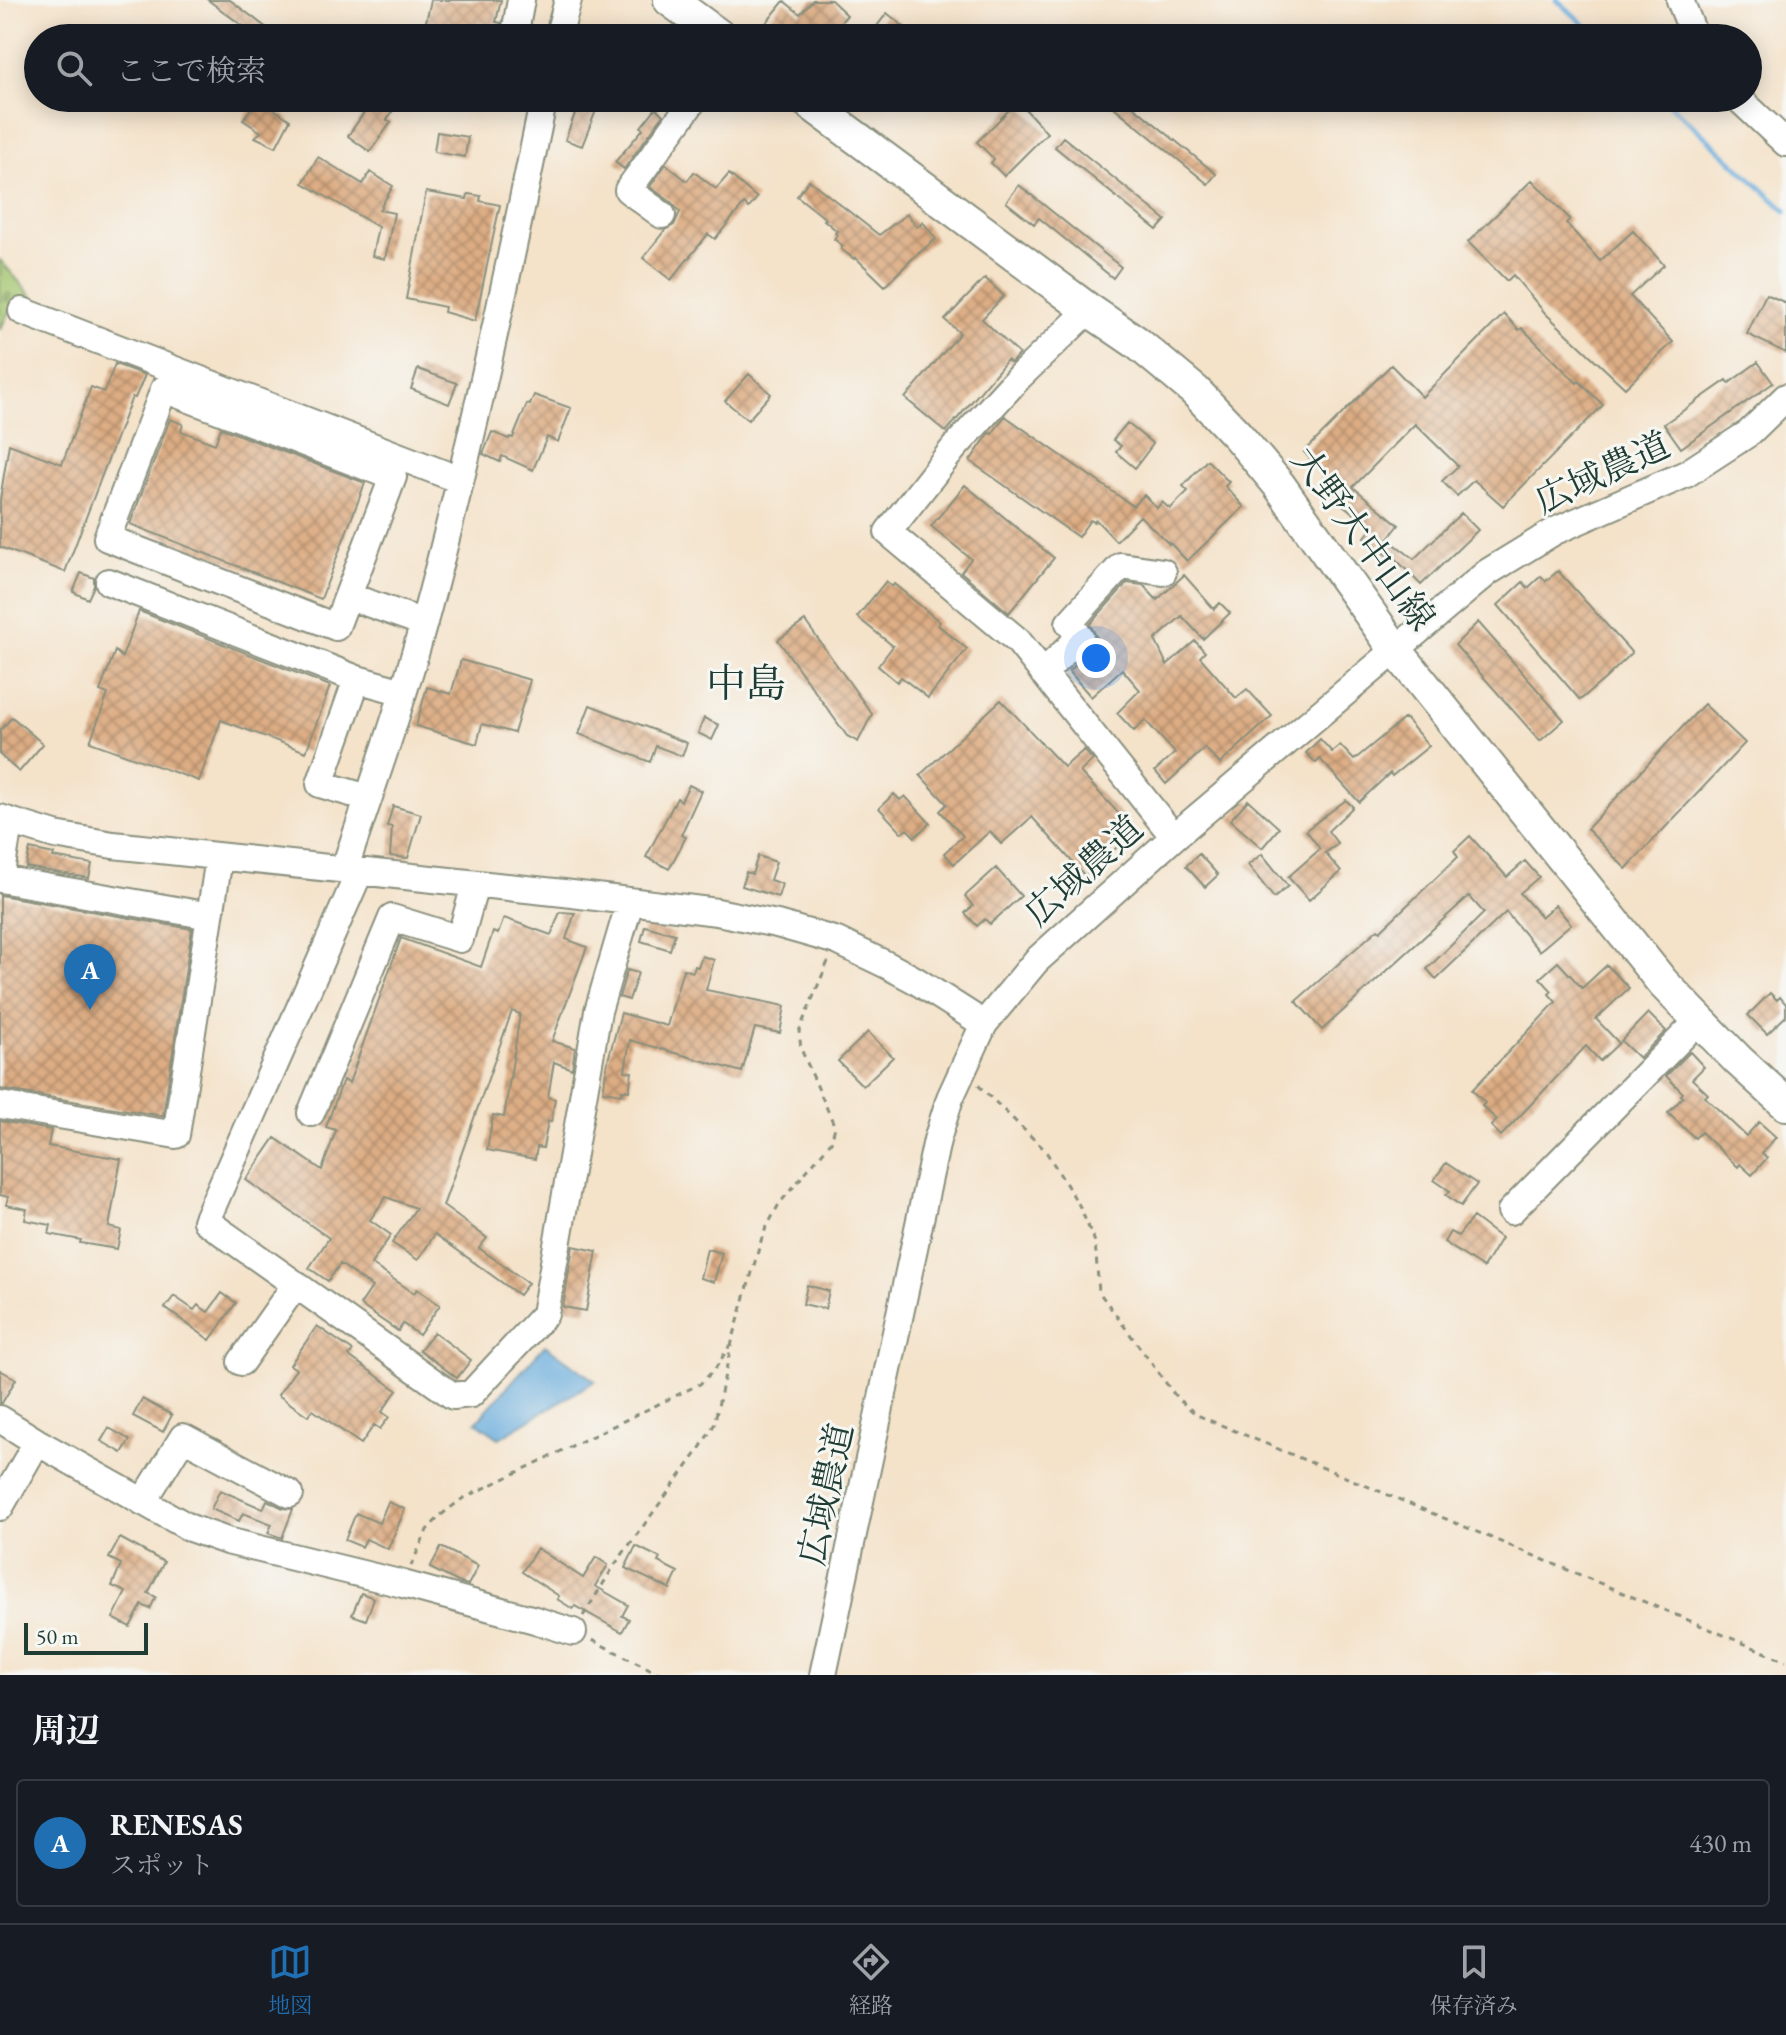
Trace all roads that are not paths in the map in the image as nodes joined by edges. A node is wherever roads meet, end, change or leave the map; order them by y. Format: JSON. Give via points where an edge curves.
{"nodes":[{"id":1,"x":521,"y":0,"type":"edge"},
{"id":2,"x":568,"y":0,"type":"edge"},
{"id":3,"x":670,"y":0,"type":"edge"},
{"id":4,"x":1680,"y":0,"type":"edge"},
{"id":5,"x":517,"y":24,"type":"edge"},
{"id":6,"x":562,"y":24,"type":"edge"},
{"id":7,"x":703,"y":24,"type":"edge"},
{"id":8,"x":1689,"y":24,"type":"edge"},
{"id":9,"x":541,"y":112,"type":"edge"},
{"id":10,"x":685,"y":112,"type":"edge"},
{"id":11,"x":822,"y":112,"type":"edge"},
{"id":12,"x":1753,"y":112,"type":"edge"},
{"id":13,"x":1786,"y":143,"type":"edge"},
{"id":14,"x":662,"y":215,"type":"dead end"},
{"id":15,"x":1089,"y":310,"type":"junction"},
{"id":16,"x":22,"y":311,"type":"dead end"},
{"id":17,"x":1786,"y":397,"type":"edge"},
{"id":18,"x":460,"y":480,"type":"junction"},
{"id":19,"x":1163,"y":572,"type":"dead end"},
{"id":20,"x":109,"y":582,"type":"dead end"},
{"id":21,"x":348,"y":596,"type":"junction"},
{"id":22,"x":424,"y":623,"type":"junction"},
{"id":23,"x":1395,"y":649,"type":"junction"},
{"id":24,"x":1043,"y":673,"type":"junction"},
{"id":25,"x":357,"y":679,"type":"junction"},
{"id":26,"x":403,"y":692,"type":"junction"},
{"id":27,"x":368,"y":798,"type":"junction"},
{"id":28,"x":6,"y":820,"type":"edge"},
{"id":29,"x":1174,"y":837,"type":"junction"},
{"id":30,"x":219,"y":858,"type":"junction"},
{"id":31,"x":352,"y":871,"type":"junction"},
{"id":32,"x":403,"y":877,"type":"junction"},
{"id":33,"x":475,"y":885,"type":"junction"},
{"id":34,"x":630,"y":902,"type":"junction"},
{"id":35,"x":210,"y":916,"type":"junction"},
{"id":36,"x":392,"y":918,"type":"junction"},
{"id":37,"x":1699,"y":1020,"type":"junction"},
{"id":38,"x":984,"y":1024,"type":"junction"},
{"id":39,"x":1786,"y":1104,"type":"edge"},
{"id":40,"x":0,"y":1105,"type":"edge"},
{"id":41,"x":311,"y":1113,"type":"dead end"},
{"id":42,"x":1511,"y":1211,"type":"dead end"},
{"id":43,"x":296,"y":1284,"type":"junction"},
{"id":44,"x":241,"y":1362,"type":"dead end"},
{"id":45,"x":0,"y":1419,"type":"edge"},
{"id":46,"x":37,"y":1442,"type":"junction"},
{"id":47,"x":290,"y":1494,"type":"dead end"},
{"id":48,"x":143,"y":1502,"type":"junction"},
{"id":49,"x":0,"y":1507,"type":"edge"},
{"id":50,"x":573,"y":1632,"type":"road end"},
{"id":51,"x":823,"y":1675,"type":"edge"}],
"edges":[{"from":1,"to":5,"type":"street"},
{"from":2,"to":6,"type":"street"},
{"from":3,"to":7,"type":"main road"},
{"from":4,"to":8,"type":"street"},
{"from":9,"to":18,"type":"street"},
{"from":10,"to":14,"type":"street","via":[[628,190]]},
{"from":11,"to":15,"type":"main road","name":"大野大中山線"},
{"from":12,"to":13,"type":"street"},
{"from":15,"to":23,"type":"main road","name":"大野大中山線","via":[[1195,391],[1237,435],[1279,485]]},
{"from":15,"to":24,"type":"street","via":[[954,448],[888,532],[1018,641]]},
{"from":16,"to":18,"type":"street"},
{"from":17,"to":23,"type":"street","name":"広域農道","via":[[1749,433],[1686,474],[1555,531],[1488,572]]},
{"from":18,"to":22,"type":"street"},
{"from":19,"to":24,"type":"street","via":[[1121,566],[1069,623],[1080,637]]},
{"from":20,"to":25,"type":"street"},
{"from":21,"to":21,"type":"street","via":[[393,477],[164,389],[107,538],[336,627]]},
{"from":21,"to":22,"type":"street"},
{"from":22,"to":26,"type":"street"},
{"from":23,"to":29,"type":"street","name":"広域農道"},
{"from":23,"to":37,"type":"main road","name":"大野大中山線","via":[[1663,983]]},
{"from":24,"to":29,"type":"street"},
{"from":25,"to":26,"type":"street"},
{"from":25,"to":27,"type":"street","via":[[320,784]]},
{"from":26,"to":27,"type":"street"},
{"from":27,"to":31,"type":"street"},
{"from":28,"to":30,"type":"street","via":[[55,835]]},
{"from":28,"to":35,"type":"street","via":[[0,879]]},
{"from":29,"to":38,"type":"street","name":"広域農道","via":[[1036,961]]},
{"from":30,"to":31,"type":"street"},
{"from":30,"to":35,"type":"street"},
{"from":31,"to":32,"type":"street"},
{"from":31,"to":43,"type":"street","via":[[206,1221]]},
{"from":32,"to":33,"type":"street"},
{"from":32,"to":36,"type":"street"},
{"from":33,"to":34,"type":"street"},
{"from":33,"to":36,"type":"street","via":[[460,939]]},
{"from":34,"to":38,"type":"street","via":[[717,912],[837,941],[915,980]]},
{"from":34,"to":43,"type":"street","via":[[598,1011],[545,1314],[471,1394],[453,1396]]},
{"from":35,"to":40,"type":"street","via":[[176,1135]]},
{"from":36,"to":41,"type":"street"},
{"from":37,"to":39,"type":"main road","name":"大野大中山線"},
{"from":37,"to":42,"type":"street"},
{"from":38,"to":51,"type":"street","name":"広域農道","via":[[937,1140]]},
{"from":43,"to":44,"type":"street"},
{"from":45,"to":46,"type":"street"},
{"from":46,"to":48,"type":"street"},
{"from":46,"to":49,"type":"street"},
{"from":47,"to":48,"type":"street","via":[[183,1437]]},
{"from":48,"to":50,"type":"street","via":[[227,1541]]}]}
